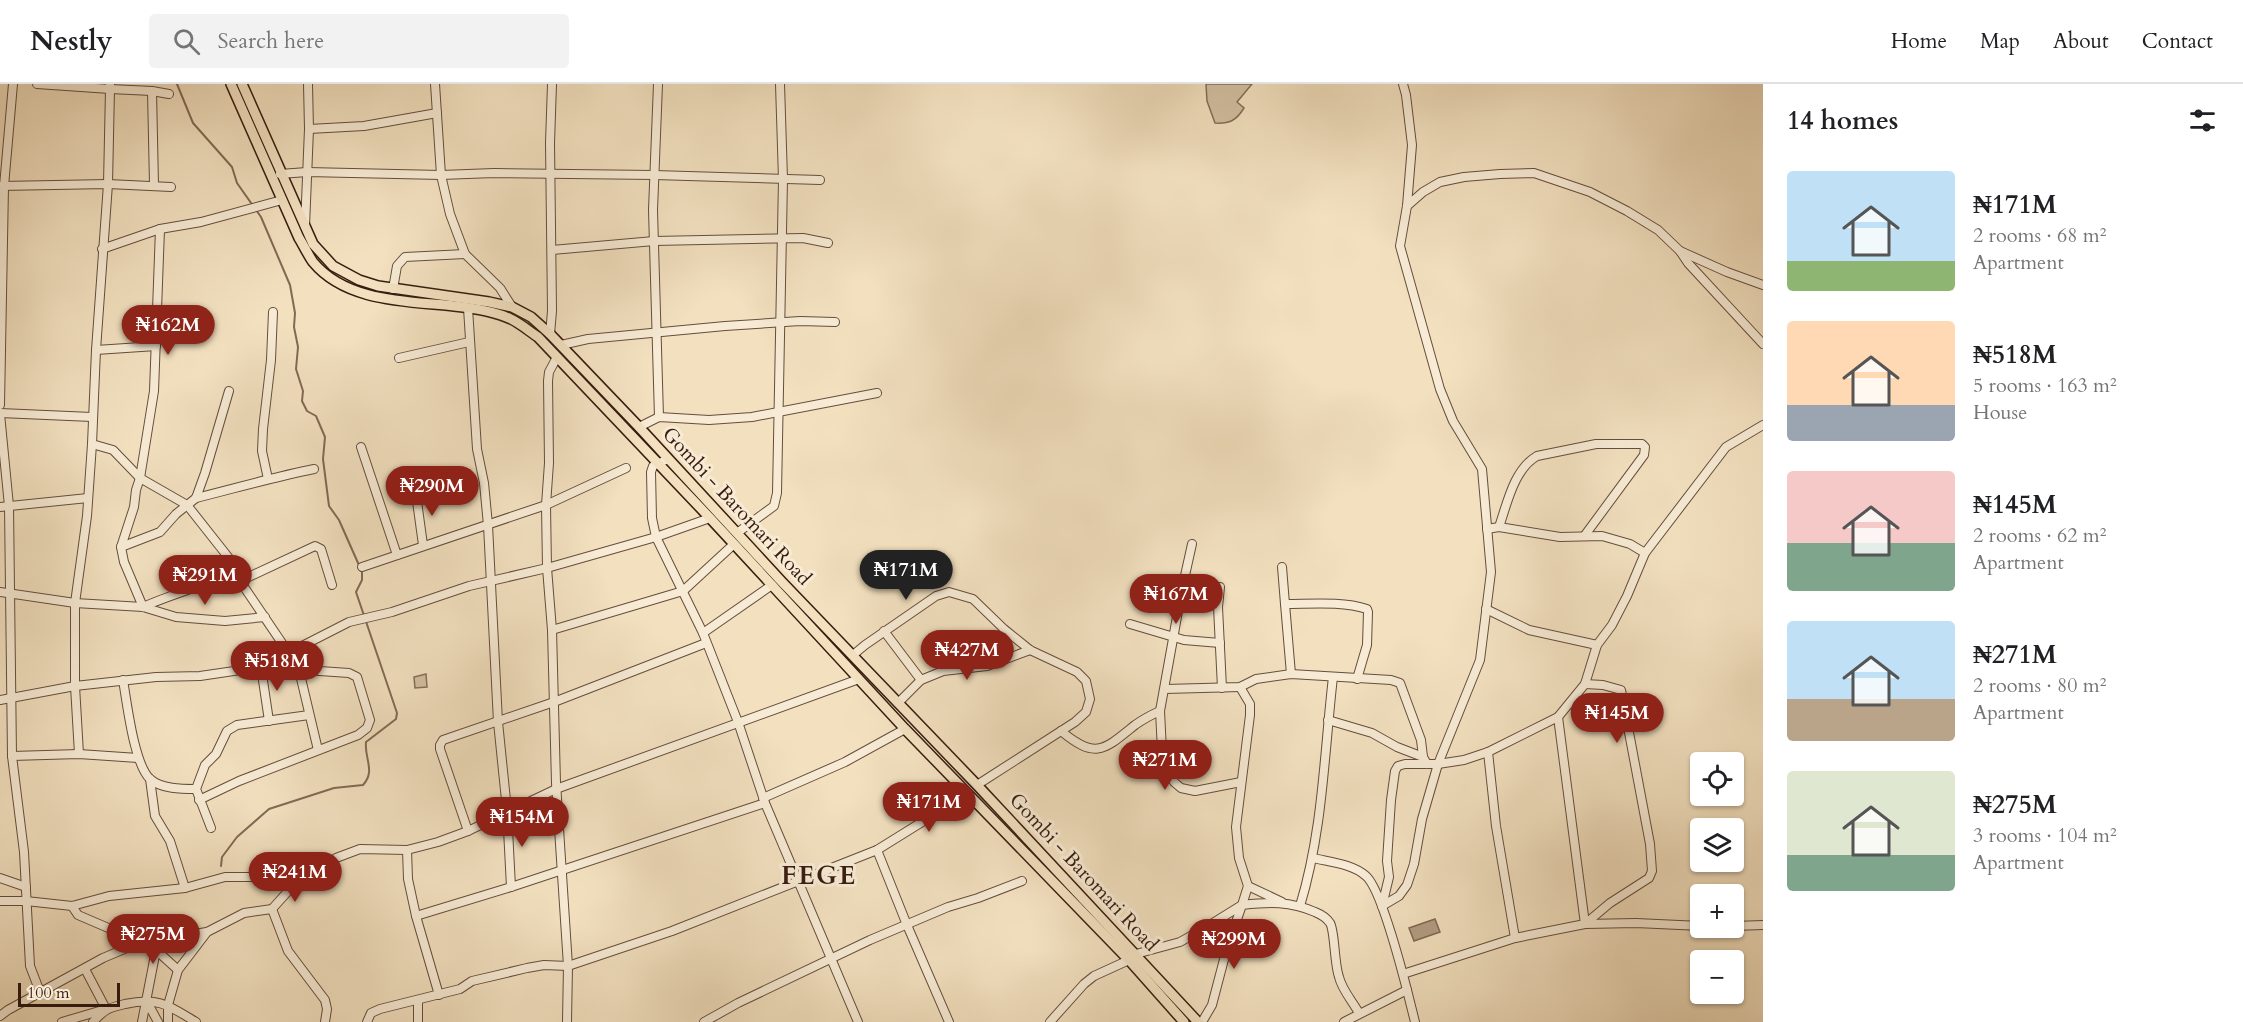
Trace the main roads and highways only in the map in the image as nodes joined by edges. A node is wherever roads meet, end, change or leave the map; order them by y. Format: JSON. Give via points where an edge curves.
{"nodes":[{"id":1,"x":231,"y":84,"type":"edge"},
{"id":2,"x":242,"y":84,"type":"edge"},
{"id":3,"x":664,"y":461,"type":"junction"},
{"id":4,"x":924,"y":731,"type":"junction"},
{"id":5,"x":913,"y":737,"type":"junction"},
{"id":6,"x":1133,"y":957,"type":"junction"},
{"id":7,"x":1184,"y":1022,"type":"edge"},
{"id":8,"x":1200,"y":1022,"type":"edge"}],
"edges":[{"from":1,"to":3,"type":"main road","name":"Gombi - Baromari Road","via":[[299,238],[313,261],[334,280],[386,299],[468,308],[512,319],[538,337]]},
{"from":2,"to":3,"type":"main road","name":"Gombi - Baromari Road","via":[[305,228],[313,244],[333,266],[359,280],[393,289],[470,298],[512,307],[531,317],[639,427]]},
{"from":3,"to":4,"type":"main road","name":"Gombi - Baromari Road"},
{"from":3,"to":5,"type":"main road","name":"Gombi - Baromari Road","via":[[710,518]]},
{"from":4,"to":5,"type":"main road"},
{"from":4,"to":6,"type":"main road","name":"Gombi - Baromari Road"},
{"from":5,"to":6,"type":"main road","name":"Gombi - Baromari Road"},
{"from":6,"to":7,"type":"main road","name":"Gombi - Baromari Road"},
{"from":6,"to":8,"type":"main road","name":"Gombi - Baromari Road"}]}
